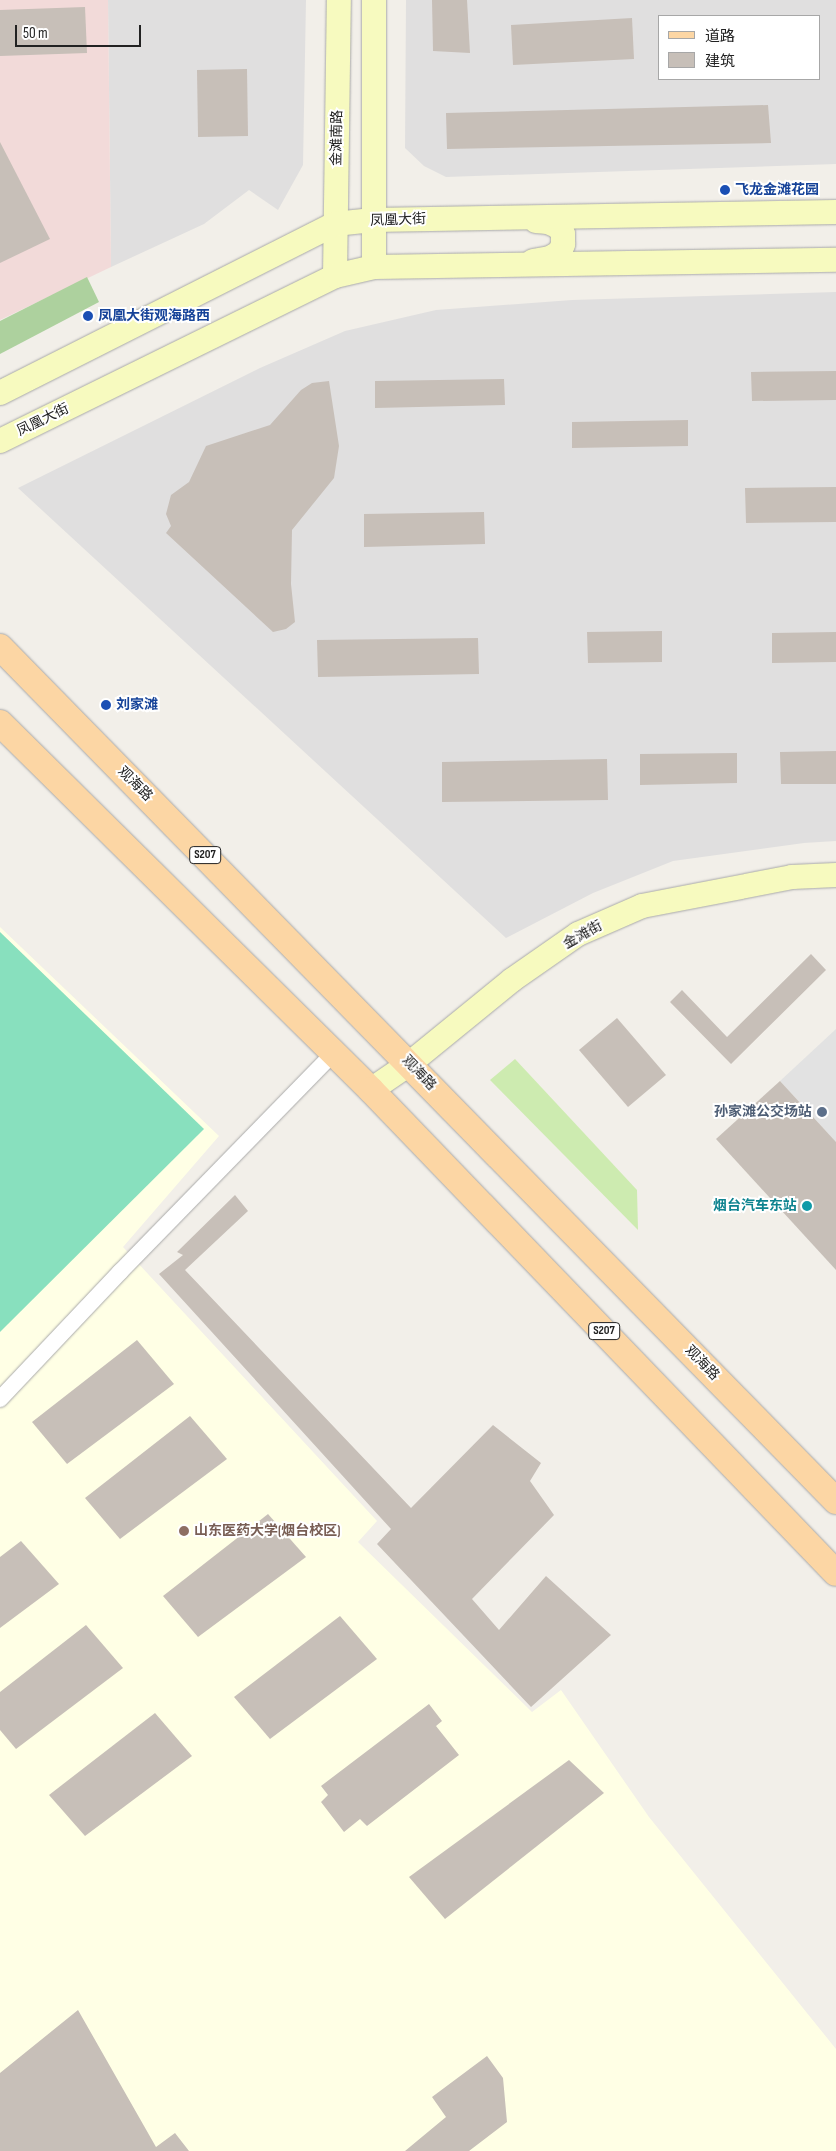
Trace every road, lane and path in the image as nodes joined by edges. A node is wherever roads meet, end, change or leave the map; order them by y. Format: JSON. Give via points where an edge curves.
{"nodes":[{"id":1,"x":339,"y":0,"type":"edge"},
{"id":2,"x":374,"y":0,"type":"edge"},
{"id":3,"x":836,"y":212,"type":"edge"},
{"id":4,"x":503,"y":218,"type":"junction"},
{"id":5,"x":373,"y":220,"type":"junction"},
{"id":6,"x":335,"y":224,"type":"junction"},
{"id":7,"x":836,"y":260,"type":"edge"},
{"id":8,"x":509,"y":265,"type":"junction"},
{"id":9,"x":374,"y":267,"type":"junction"},
{"id":10,"x":335,"y":276,"type":"junction"},
{"id":11,"x":0,"y":393,"type":"edge"},
{"id":12,"x":0,"y":441,"type":"edge"},
{"id":13,"x":0,"y":647,"type":"edge"},
{"id":14,"x":0,"y":723,"type":"edge"},
{"id":15,"x":836,"y":875,"type":"edge"},
{"id":16,"x":334,"y":1053,"type":"junction"},
{"id":17,"x":410,"y":1064,"type":"junction"},
{"id":18,"x":371,"y":1090,"type":"junction"},
{"id":19,"x":0,"y":1399,"type":"edge"},
{"id":20,"x":836,"y":1501,"type":"edge"},
{"id":21,"x":836,"y":1573,"type":"edge"}],
"edges":[{"from":1,"to":6,"type":"main road","name":"金滩南路"},
{"from":2,"to":5,"type":"main road"},
{"from":3,"to":4,"type":"main road","name":"凤凰大街"},
{"from":4,"to":5,"type":"main road","name":"凤凰大街"},
{"from":4,"to":8,"type":"main road","via":[[548,222],[559,227],[563,234],[560,252],[550,258]]},
{"from":5,"to":6,"type":"main road","name":"凤凰大街"},
{"from":5,"to":9,"type":"main road"},
{"from":6,"to":10,"type":"main road","name":"金滩南路"},
{"from":6,"to":11,"type":"main road","name":"凤凰大街"},
{"from":7,"to":8,"type":"main road","name":"凤凰大街"},
{"from":8,"to":9,"type":"main road","name":"凤凰大街"},
{"from":9,"to":10,"type":"main road","name":"凤凰大街"},
{"from":10,"to":12,"type":"main road","name":"凤凰大街"},
{"from":13,"to":17,"type":"main road","name":"观海路","number":"S207"},
{"from":14,"to":16,"type":"main road","number":"S207"},
{"from":15,"to":17,"type":"main road","name":"金滩街","via":[[792,877],[642,906],[578,934],[512,980]]},
{"from":16,"to":18,"type":"main road","number":"S207"},
{"from":16,"to":19,"type":"street"},
{"from":17,"to":18,"type":"main road","name":"金滩街"},
{"from":17,"to":20,"type":"main road","name":"观海路","number":"S207"},
{"from":18,"to":21,"type":"main road","number":"S207"}]}
